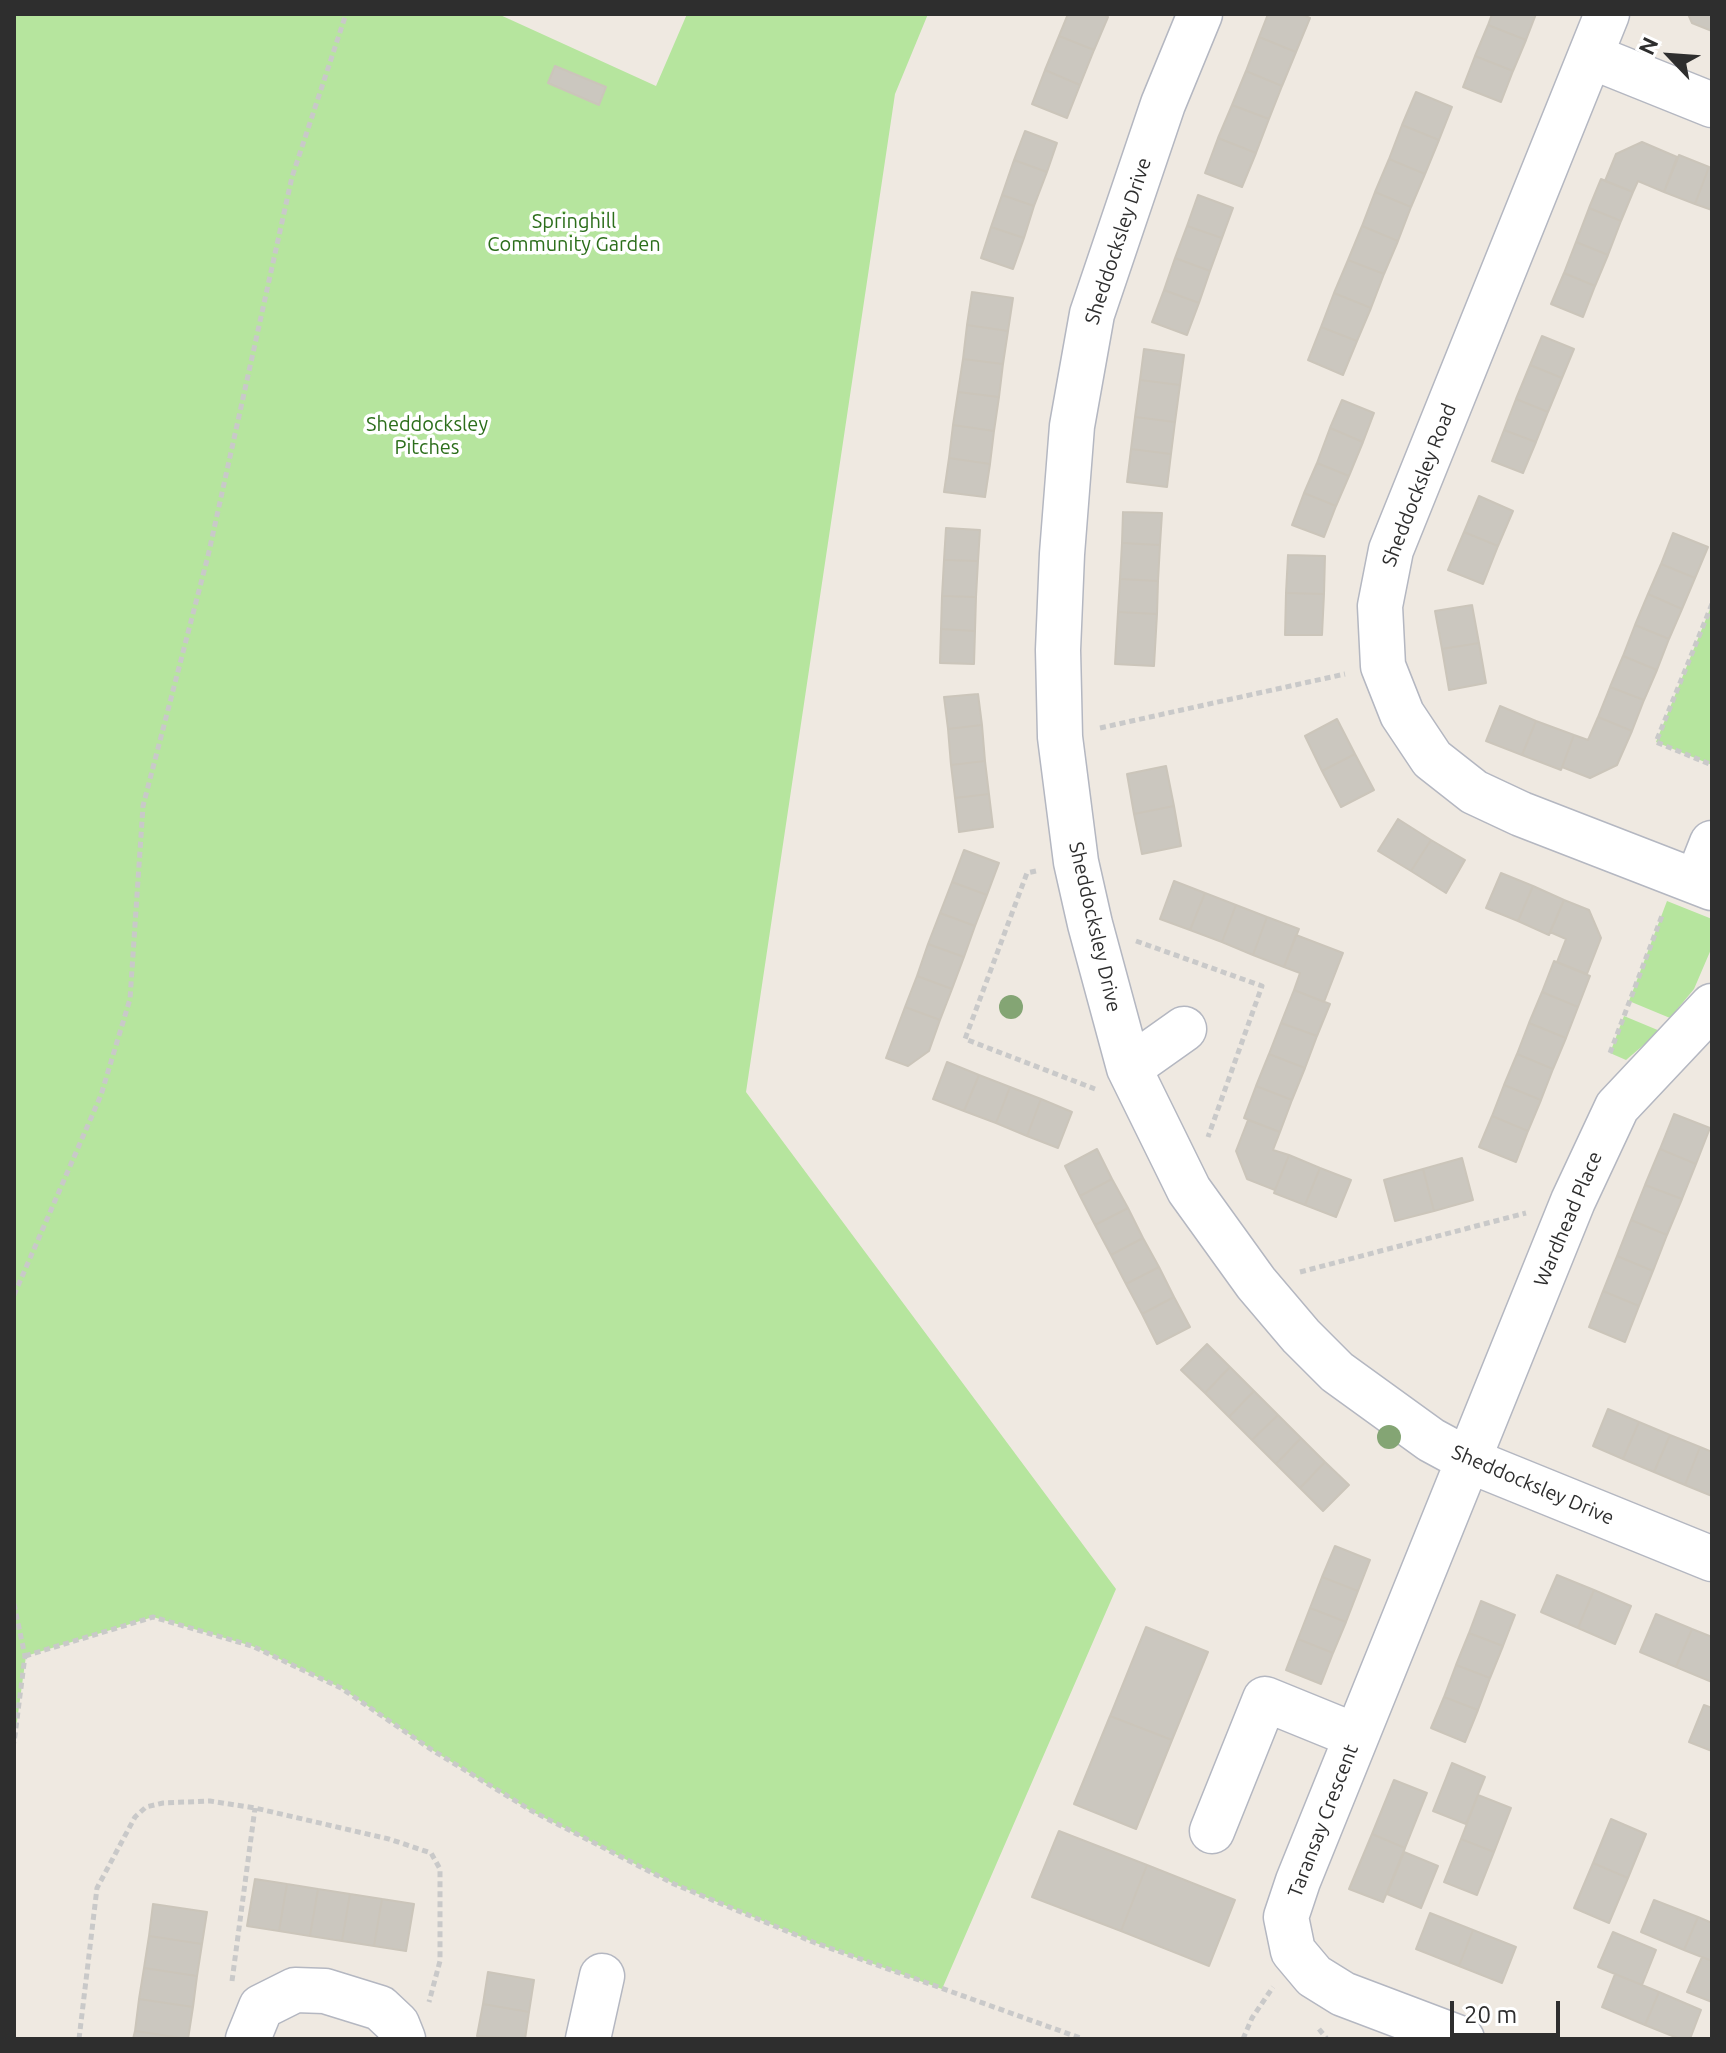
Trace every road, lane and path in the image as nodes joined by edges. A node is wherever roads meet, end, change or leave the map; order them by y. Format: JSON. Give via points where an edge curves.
{"nodes":[{"id":1,"x":346,"y":14,"type":"edge"},
{"id":2,"x":1200,"y":14,"type":"edge"},
{"id":3,"x":1607,"y":14,"type":"edge"},
{"id":4,"x":1590,"y":56,"type":"junction"},
{"id":5,"x":1712,"y":105,"type":"edge"},
{"id":6,"x":1712,"y":604,"type":"edge"},
{"id":7,"x":1383,"y":666,"type":"junction"},
{"id":8,"x":1060,"y":737,"type":"junction"},
{"id":9,"x":1712,"y":765,"type":"edge"},
{"id":10,"x":1076,"y":862,"type":"junction"},
{"id":11,"x":1700,"y":872,"type":"edge"},
{"id":12,"x":1712,"y":1006,"type":"edge"},
{"id":13,"x":1184,"y":1029,"type":"dead end"},
{"id":14,"x":1129,"y":1068,"type":"junction"},
{"id":15,"x":1617,"y":1107,"type":"junction"},
{"id":16,"x":1573,"y":1201,"type":"junction"},
{"id":17,"x":1256,"y":1283,"type":"junction"},
{"id":18,"x":14,"y":1295,"type":"edge"},
{"id":19,"x":1468,"y":1460,"type":"junction"},
{"id":20,"x":1712,"y":1559,"type":"edge"},
{"id":21,"x":14,"y":1604,"type":"edge"},
{"id":22,"x":25,"y":1656,"type":"junction"},
{"id":23,"x":1356,"y":1736,"type":"junction"},
{"id":24,"x":14,"y":1743,"type":"edge"},
{"id":25,"x":255,"y":1808,"type":"junction"},
{"id":26,"x":1212,"y":1831,"type":"dead end"},
{"id":27,"x":602,"y":1976,"type":"dead end"},
{"id":28,"x":1281,"y":1976,"type":"dead end"},
{"id":29,"x":231,"y":1993,"type":"dead end"},
{"id":30,"x":416,"y":2023,"type":"edge"},
{"id":31,"x":79,"y":2039,"type":"edge"},
{"id":32,"x":248,"y":2039,"type":"edge"},
{"id":33,"x":588,"y":2039,"type":"edge"},
{"id":34,"x":1083,"y":2039,"type":"edge"},
{"id":35,"x":1243,"y":2039,"type":"edge"},
{"id":36,"x":1462,"y":2039,"type":"edge"}],
"edges":[{"from":1,"to":18,"type":"path","via":[[292,177],[208,556],[143,806],[130,999],[101,1095]]},
{"from":2,"to":8,"type":"street","name":"Sheddocksley Drive","via":[[1163,104],[1092,314],[1072,426],[1066,497],[1058,650]]},
{"from":3,"to":4,"type":"street","name":"Sheddocksley Road"},
{"from":4,"to":5,"type":"street"},
{"from":4,"to":7,"type":"street","name":"Sheddocksley Road","via":[[1391,550],[1380,606]]},
{"from":6,"to":9,"type":"path","via":[[1656,742]]},
{"from":7,"to":8,"type":"path"},
{"from":7,"to":11,"type":"street","name":"Sheddocksley Road","via":[[1402,714],[1432,759],[1474,792],[1521,814]]},
{"from":8,"to":10,"type":"street","name":"Sheddocksley Drive"},
{"from":10,"to":14,"type":"street","name":"Sheddocksley Drive"},
{"from":10,"to":14,"type":"path","via":[[1027,873],[965,1039],[1097,1089]]},
{"from":11,"to":15,"type":"path","via":[[1610,1053]]},
{"from":12,"to":15,"type":"street","name":"Wardhead Place"},
{"from":13,"to":14,"type":"street"},
{"from":14,"to":17,"type":"street","name":"Sheddocksley Drive","via":[[1189,1190]]},
{"from":15,"to":16,"type":"street","name":"Wardhead Place"},
{"from":16,"to":17,"type":"path"},
{"from":16,"to":19,"type":"street","name":"Wardhead Place"},
{"from":17,"to":19,"type":"street","name":"Sheddocksley Drive","via":[[1337,1372],[1431,1440]]},
{"from":19,"to":20,"type":"street","name":"Sheddocksley Drive"},
{"from":19,"to":23,"type":"street","name":"Taransay Crescent"},
{"from":21,"to":22,"type":"path"},
{"from":22,"to":24,"type":"path"},
{"from":22,"to":34,"type":"path","via":[[153,1617],[252,1646],[341,1688],[532,1811],[674,1884],[813,1942]]},
{"from":23,"to":26,"type":"street","name":"Taransay Crescent","via":[[1265,1699]]},
{"from":23,"to":36,"type":"street","name":"Taransay Crescent","via":[[1286,1917],[1293,1951],[1314,1976],[1343,1994]]},
{"from":25,"to":29,"type":"path"},
{"from":25,"to":30,"type":"path","via":[[431,1853],[440,1869],[440,1961]]},
{"from":25,"to":31,"type":"path","via":[[210,1801],[163,1803],[146,1807],[135,1817],[97,1888]]},
{"from":27,"to":33,"type":"street"},
{"from":28,"to":35,"type":"path"},
{"from":30,"to":32,"type":"street","via":[[397,2024],[380,2008],[325,1991],[295,1990],[261,2007]]}]}
